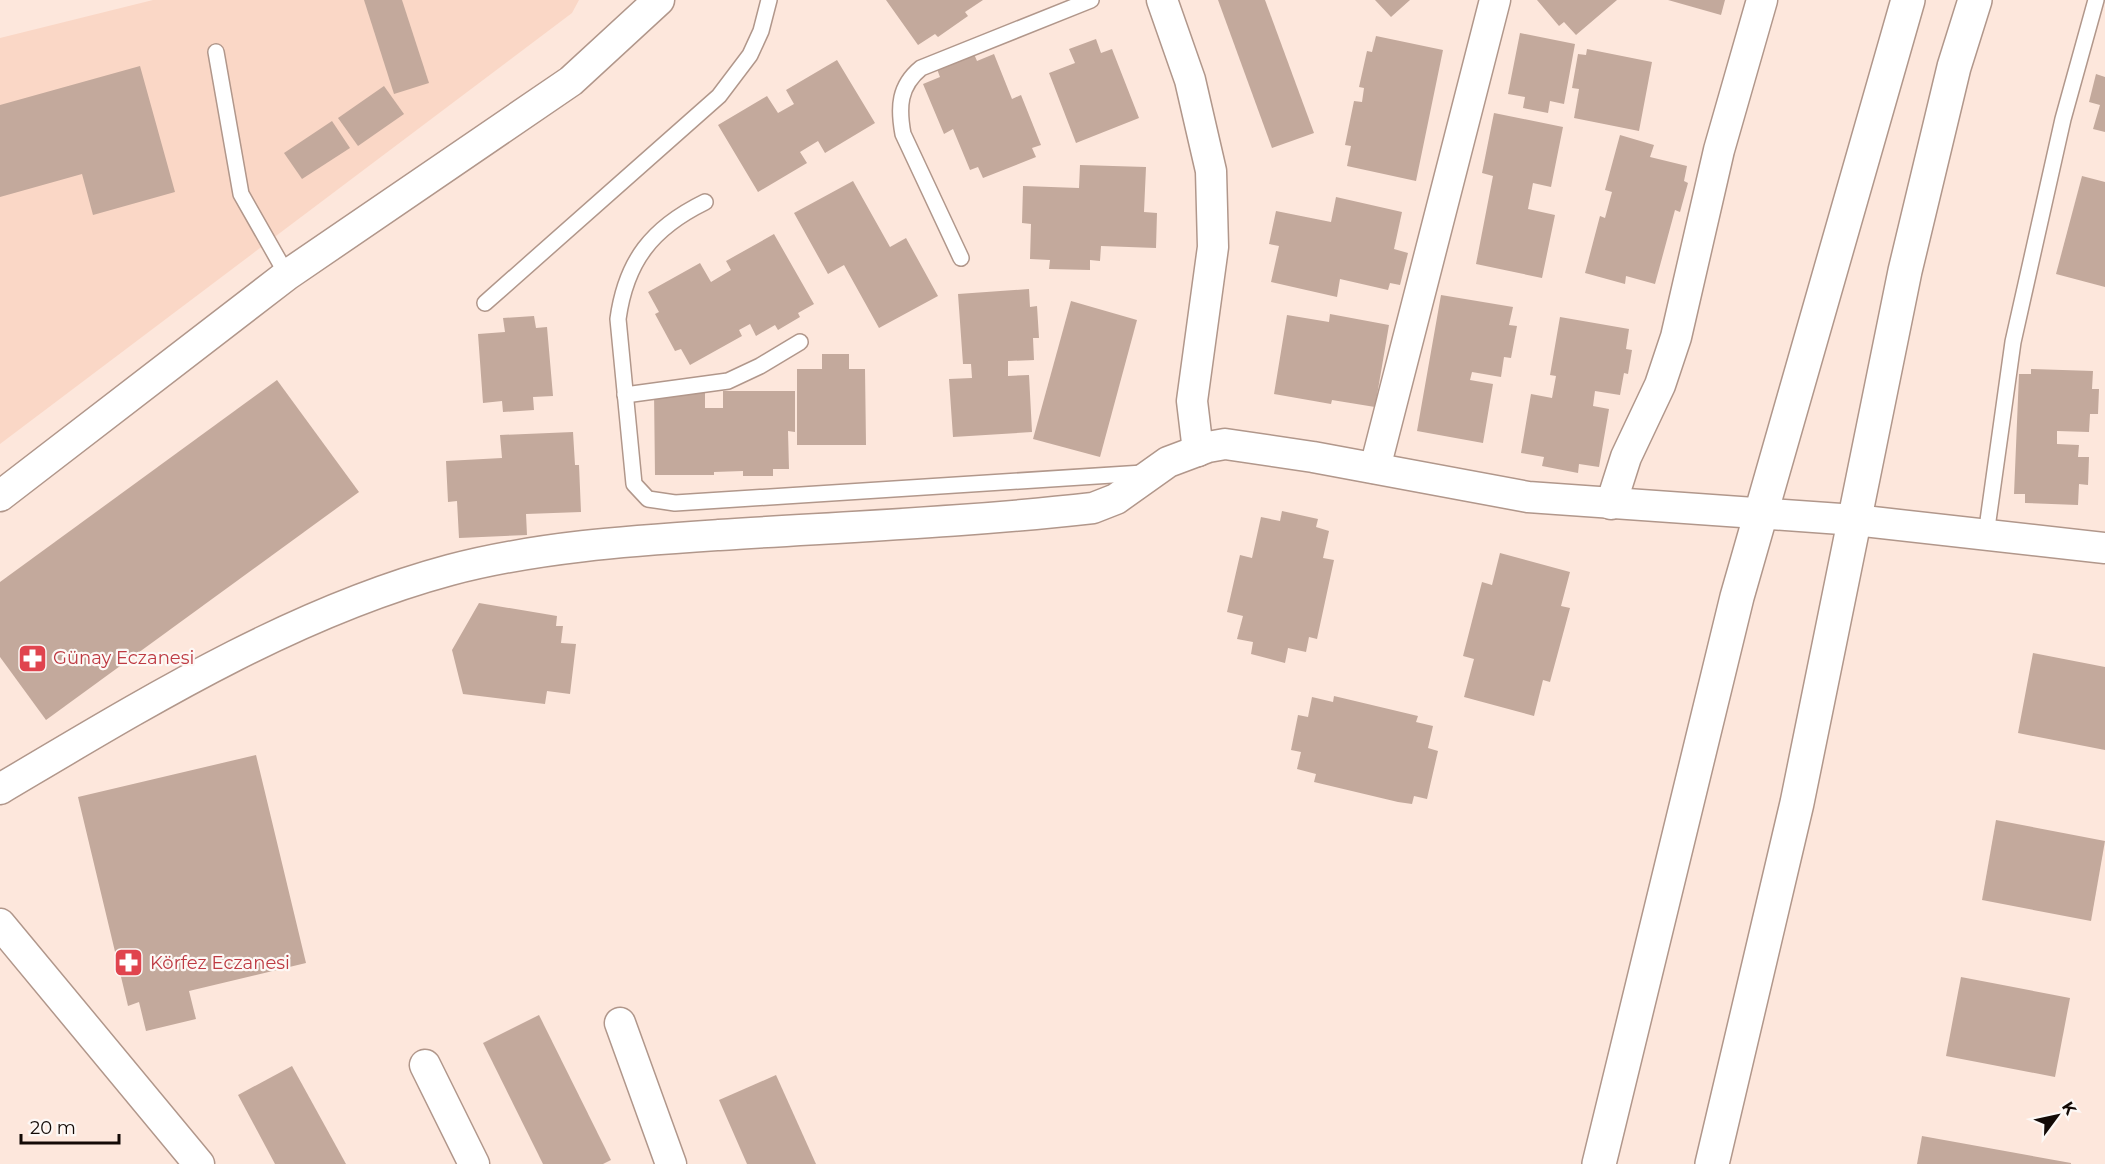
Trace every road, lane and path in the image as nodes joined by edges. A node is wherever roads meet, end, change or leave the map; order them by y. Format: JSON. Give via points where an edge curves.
{"nodes":[{"id":1,"x":659,"y":0,"type":"edge"},
{"id":2,"x":769,"y":0,"type":"edge"},
{"id":3,"x":1091,"y":0,"type":"edge"},
{"id":4,"x":1162,"y":0,"type":"edge"},
{"id":5,"x":1495,"y":0,"type":"edge"},
{"id":6,"x":1762,"y":0,"type":"edge"},
{"id":7,"x":1908,"y":0,"type":"edge"},
{"id":8,"x":1975,"y":0,"type":"edge"},
{"id":9,"x":2096,"y":0,"type":"edge"},
{"id":10,"x":216,"y":52,"type":"dead end"},
{"id":11,"x":705,"y":202,"type":"dead end"},
{"id":12,"x":961,"y":258,"type":"dead end"},
{"id":13,"x":287,"y":275,"type":"junction"},
{"id":14,"x":485,"y":303,"type":"dead end"},
{"id":15,"x":800,"y":342,"type":"dead end"},
{"id":16,"x":626,"y":395,"type":"junction"},
{"id":17,"x":1198,"y":451,"type":"junction"},
{"id":18,"x":1375,"y":468,"type":"junction"},
{"id":19,"x":1154,"y":472,"type":"junction"},
{"id":20,"x":0,"y":496,"type":"edge"},
{"id":21,"x":1611,"y":504,"type":"junction"},
{"id":22,"x":1759,"y":515,"type":"junction"},
{"id":23,"x":1855,"y":520,"type":"junction"},
{"id":24,"x":1986,"y":534,"type":"junction"},
{"id":25,"x":2105,"y":548,"type":"edge"},
{"id":26,"x":0,"y":789,"type":"edge"},
{"id":27,"x":0,"y":924,"type":"edge"},
{"id":28,"x":620,"y":1023,"type":"dead end"},
{"id":29,"x":425,"y":1065,"type":"dead end"},
{"id":30,"x":199,"y":1164,"type":"edge"},
{"id":31,"x":474,"y":1164,"type":"edge"},
{"id":32,"x":672,"y":1164,"type":"edge"},
{"id":33,"x":1599,"y":1164,"type":"edge"},
{"id":34,"x":1712,"y":1164,"type":"edge"}],
"edges":[{"from":1,"to":13,"type":"street","via":[[571,81]]},
{"from":2,"to":14,"type":"lane","via":[[750,55],[719,96]]},
{"from":3,"to":12,"type":"lane","via":[[921,68],[908,79],[899,112],[903,134]]},
{"from":4,"to":17,"type":"street","via":[[1190,80],[1210,171],[1213,247],[1192,401]]},
{"from":5,"to":18,"type":"street"},
{"from":6,"to":21,"type":"street","via":[[1719,150],[1676,337],[1660,386],[1626,457]]},
{"from":7,"to":22,"type":"street"},
{"from":8,"to":23,"type":"street","via":[[1954,67],[1905,271]]},
{"from":9,"to":24,"type":"lane","via":[[2063,119],[2020,309]]},
{"from":10,"to":13,"type":"lane","via":[[241,194]]},
{"from":11,"to":16,"type":"lane","via":[[664,226],[648,242],[627,280],[618,319]]},
{"from":13,"to":20,"type":"street"},
{"from":15,"to":16,"type":"lane","via":[[728,381]]},
{"from":16,"to":19,"type":"lane","via":[[634,484],[639,492],[657,502]]},
{"from":17,"to":18,"type":"street","via":[[1225,444]]},
{"from":17,"to":19,"type":"street"},
{"from":18,"to":21,"type":"street","via":[[1528,497]]},
{"from":19,"to":26,"type":"street","via":[[1116,499],[1093,508],[642,540],[508,557],[452,569],[345,604],[273,636]]},
{"from":21,"to":22,"type":"street"},
{"from":22,"to":23,"type":"street"},
{"from":22,"to":33,"type":"street"},
{"from":23,"to":24,"type":"street"},
{"from":23,"to":34,"type":"street","via":[[1797,803]]},
{"from":24,"to":25,"type":"street"},
{"from":27,"to":30,"type":"street"},
{"from":28,"to":32,"type":"street"},
{"from":29,"to":31,"type":"street"}]}
